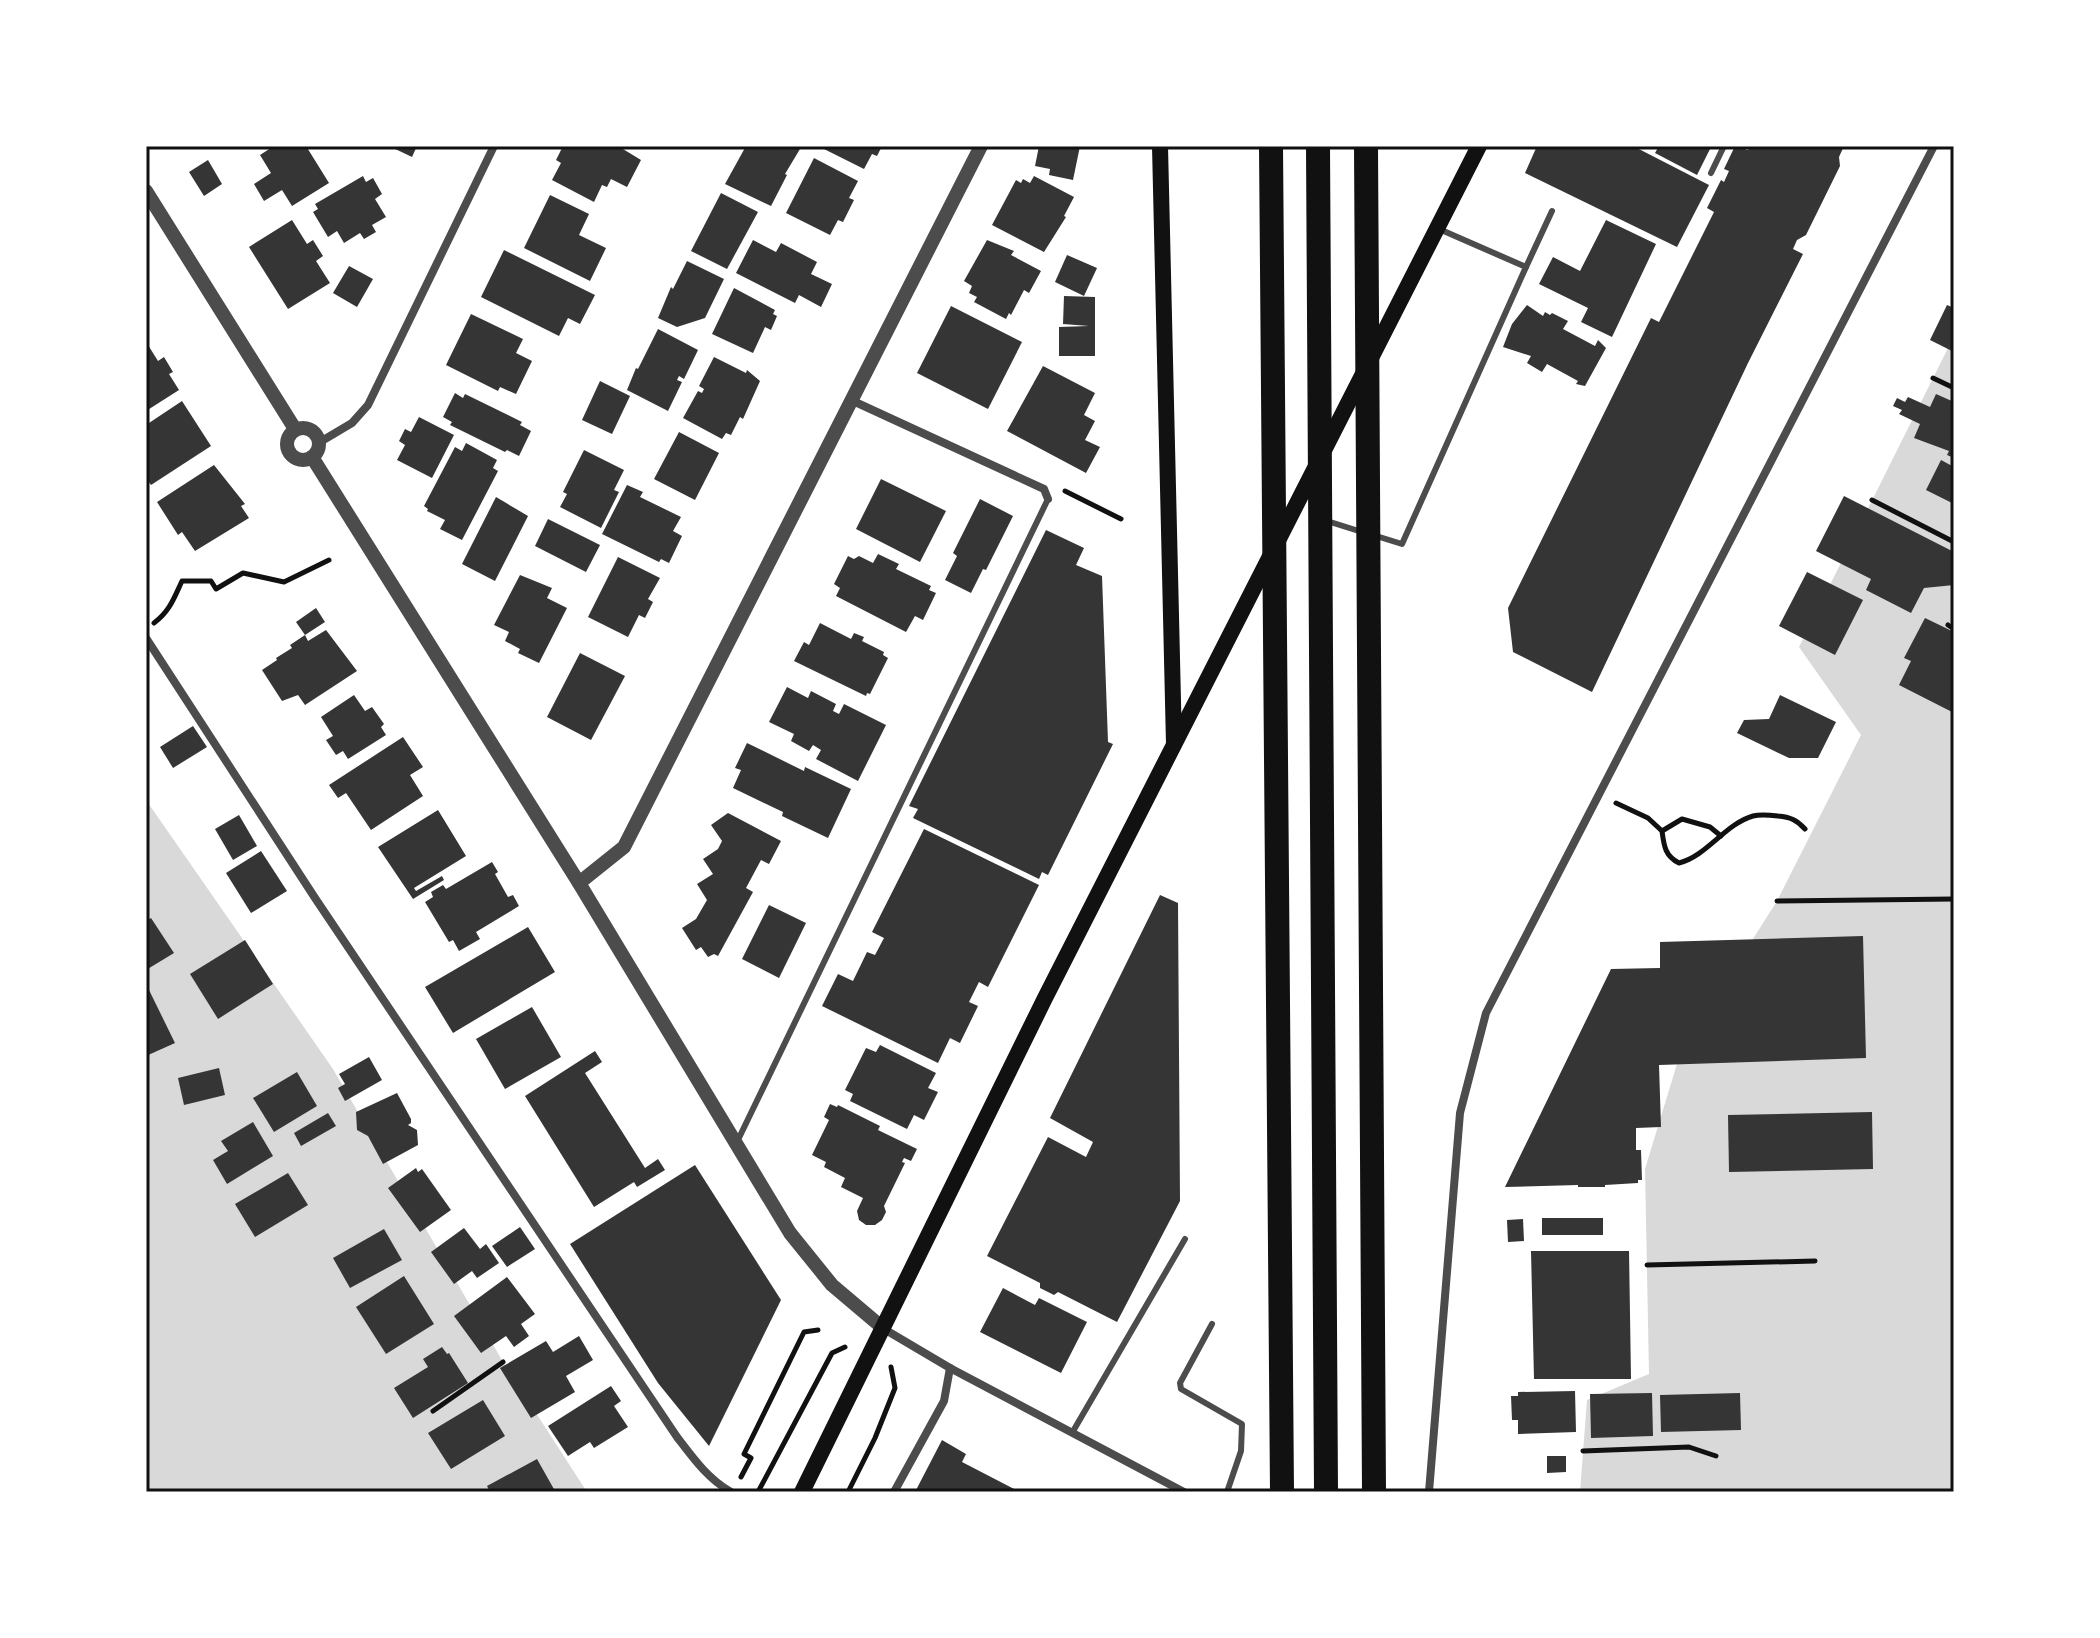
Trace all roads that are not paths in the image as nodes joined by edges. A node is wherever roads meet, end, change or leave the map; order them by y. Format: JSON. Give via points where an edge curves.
{"nodes":[{"id":1,"x":494,"y":146,"type":"edge"},
{"id":2,"x":981,"y":146,"type":"edge"},
{"id":3,"x":1160,"y":146,"type":"edge"},
{"id":4,"x":1271,"y":146,"type":"edge"},
{"id":5,"x":1318,"y":146,"type":"edge"},
{"id":6,"x":1366,"y":146,"type":"edge"},
{"id":7,"x":1479,"y":146,"type":"edge"},
{"id":8,"x":1724,"y":146,"type":"edge"},
{"id":9,"x":1934,"y":146,"type":"edge"},
{"id":10,"x":1711,"y":173,"type":"dead end"},
{"id":11,"x":146,"y":191,"type":"edge"},
{"id":12,"x":1552,"y":211,"type":"dead end"},
{"id":13,"x":1438,"y":228,"type":"junction"},
{"id":14,"x":1526,"y":267,"type":"junction"},
{"id":15,"x":853,"y":401,"type":"junction"},
{"id":16,"x":295,"y":429,"type":"junction"},
{"id":17,"x":320,"y":442,"type":"junction"},
{"id":18,"x":312,"y":457,"type":"junction"},
{"id":19,"x":1048,"y":499,"type":"joint"},
{"id":20,"x":1293,"y":511,"type":"junction"},
{"id":21,"x":146,"y":638,"type":"edge"},
{"id":22,"x":1174,"y":746,"type":"junction"},
{"id":23,"x":579,"y":883,"type":"junction"},
{"id":24,"x":737,"y":1142,"type":"junction"},
{"id":25,"x":1185,"y":1239,"type":"dead end"},
{"id":26,"x":1212,"y":1324,"type":"dead end"},
{"id":27,"x":884,"y":1329,"type":"junction"},
{"id":28,"x":950,"y":1368,"type":"junction"},
{"id":29,"x":1072,"y":1433,"type":"junction"},
{"id":30,"x":731,"y":1492,"type":"edge"},
{"id":31,"x":802,"y":1492,"type":"edge"},
{"id":32,"x":894,"y":1492,"type":"edge"},
{"id":33,"x":1184,"y":1492,"type":"edge"},
{"id":34,"x":1227,"y":1492,"type":"edge"},
{"id":35,"x":1282,"y":1492,"type":"edge"},
{"id":36,"x":1326,"y":1492,"type":"edge"},
{"id":37,"x":1374,"y":1492,"type":"edge"},
{"id":38,"x":1429,"y":1492,"type":"edge"}],
"edges":[{"from":1,"to":17,"type":"street","via":[[368,405],[352,423]]},
{"from":2,"to":15,"type":"street"},
{"from":3,"to":22,"type":"main road"},
{"from":4,"to":35,"type":"highway"},
{"from":5,"to":36,"type":"highway"},
{"from":6,"to":37,"type":"highway"},
{"from":7,"to":13,"type":"main road"},
{"from":8,"to":10,"type":"lane"},
{"from":9,"to":38,"type":"street","via":[[1486,1013],[1460,1113]]},
{"from":11,"to":16,"type":"street"},
{"from":12,"to":14,"type":"lane"},
{"from":13,"to":14,"type":"lane"},
{"from":13,"to":20,"type":"main road"},
{"from":14,"to":20,"type":"lane","via":[[1402,544]]},
{"from":15,"to":19,"type":"street","via":[[1044,489]]},
{"from":15,"to":23,"type":"street","via":[[624,847]]},
{"from":16,"to":17,"type":"street","via":[[311,430]]},
{"from":16,"to":18,"type":"street","via":[[287,443],[290,454],[299,460]]},
{"from":17,"to":18,"type":"street"},
{"from":18,"to":23,"type":"street"},
{"from":19,"to":24,"type":"lane"},
{"from":20,"to":22,"type":"main road"},
{"from":21,"to":30,"type":"street","via":[[677,1437],[704,1471]]},
{"from":22,"to":27,"type":"main road"},
{"from":23,"to":24,"type":"street"},
{"from":24,"to":27,"type":"street","via":[[810,1260]]},
{"from":25,"to":29,"type":"lane"},
{"from":26,"to":34,"type":"lane","via":[[1180,1383],[1181,1389],[1242,1424],[1241,1451]]},
{"from":27,"to":28,"type":"street"},
{"from":27,"to":31,"type":"main road"},
{"from":28,"to":29,"type":"street"},
{"from":28,"to":32,"type":"street","via":[[944,1401]]},
{"from":29,"to":33,"type":"street"}]}
